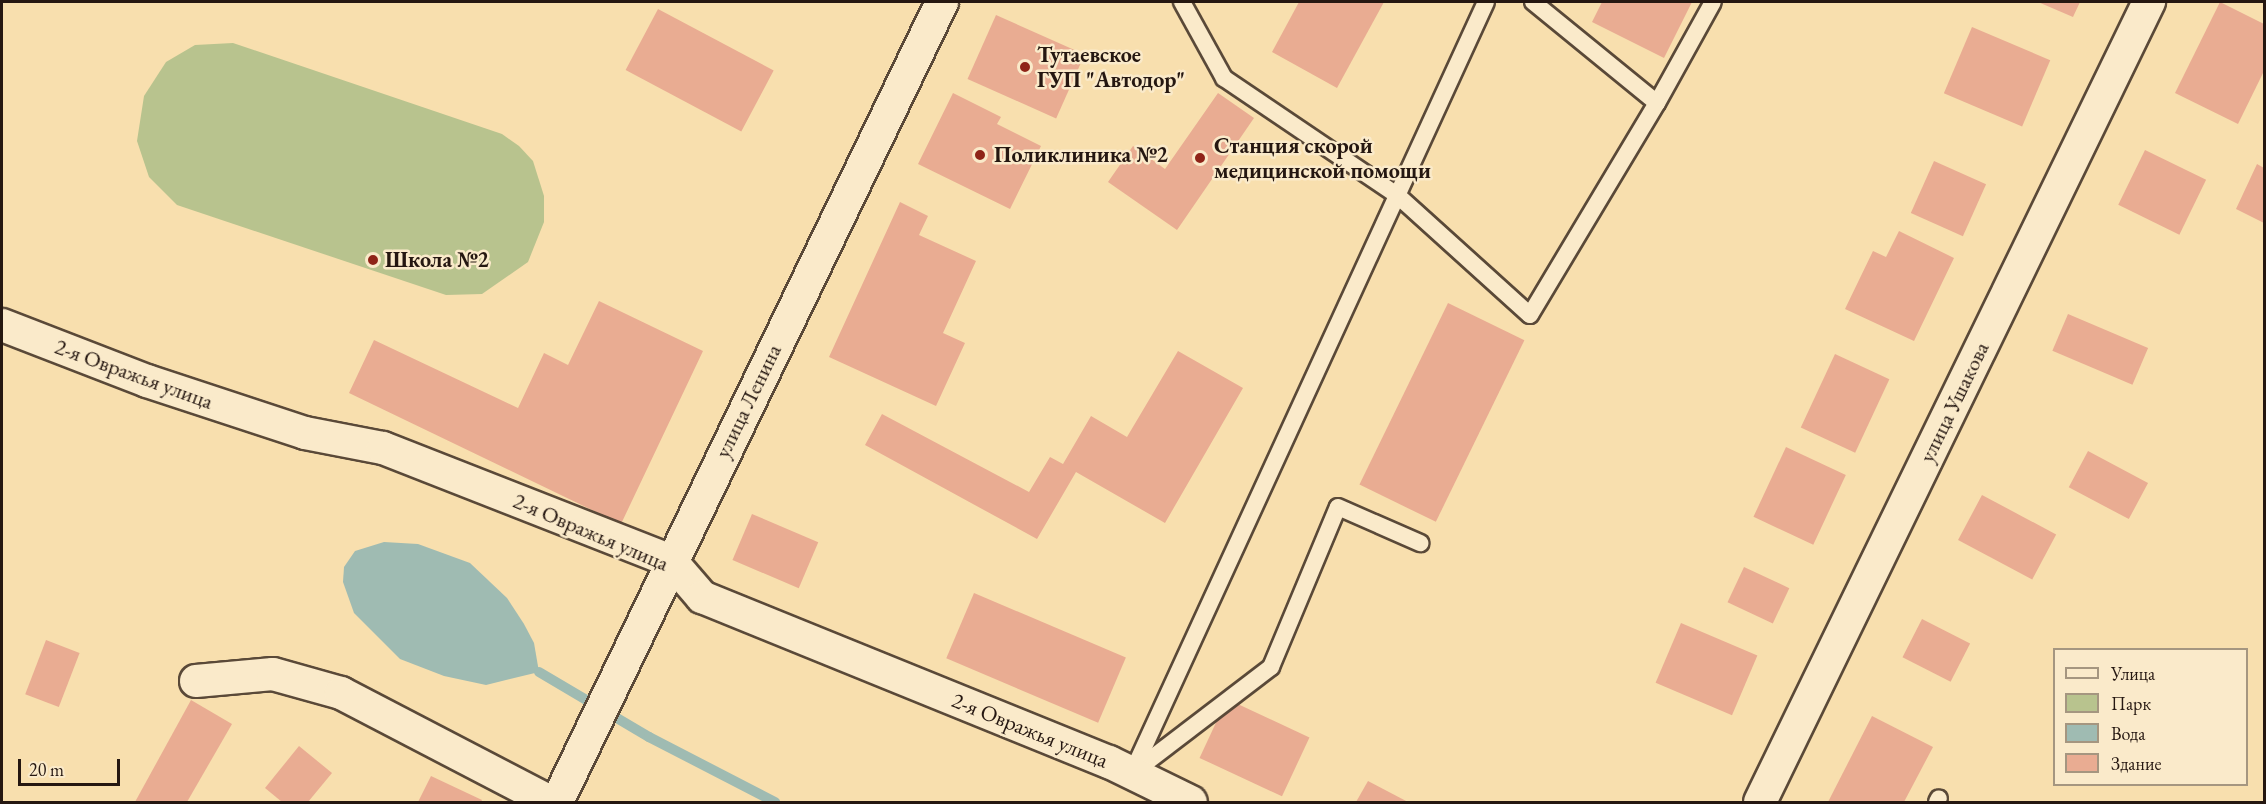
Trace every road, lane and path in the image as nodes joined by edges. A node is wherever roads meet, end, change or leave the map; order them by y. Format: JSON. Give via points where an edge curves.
{"nodes":[{"id":1,"x":942,"y":2,"type":"edge"},
{"id":2,"x":1182,"y":2,"type":"edge"},
{"id":3,"x":1486,"y":2,"type":"edge"},
{"id":4,"x":1533,"y":2,"type":"edge"},
{"id":5,"x":1713,"y":2,"type":"edge"},
{"id":6,"x":2149,"y":2,"type":"edge"},
{"id":7,"x":1657,"y":103,"type":"junction"},
{"id":8,"x":1397,"y":195,"type":"junction"},
{"id":9,"x":2,"y":326,"type":"edge"},
{"id":10,"x":1420,"y":543,"type":"dead end"},
{"id":11,"x":671,"y":561,"type":"junction"},
{"id":12,"x":196,"y":681,"type":"dead end"},
{"id":13,"x":1131,"y":773,"type":"junction"},
{"id":14,"x":550,"y":802,"type":"edge"},
{"id":15,"x":557,"y":802,"type":"edge"},
{"id":16,"x":1191,"y":802,"type":"edge"},
{"id":17,"x":1760,"y":802,"type":"edge"}],
"edges":[{"from":1,"to":11,"type":"street","name":"улица Ленина"},
{"from":2,"to":8,"type":"lane","via":[[1224,78]]},
{"from":3,"to":8,"type":"lane"},
{"from":4,"to":7,"type":"lane"},
{"from":5,"to":7,"type":"lane"},
{"from":6,"to":17,"type":"street","name":"улица Ушакова"},
{"from":7,"to":8,"type":"lane","via":[[1530,315]]},
{"from":8,"to":13,"type":"lane"},
{"from":9,"to":11,"type":"street","name":"2-я Овражья улица","via":[[293,429],[383,448]]},
{"from":10,"to":13,"type":"lane","via":[[1338,507],[1271,667]]},
{"from":11,"to":13,"type":"street","name":"2-я Овражья улица","via":[[702,597]]},
{"from":11,"to":15,"type":"street","name":"улица Ленина"},
{"from":12,"to":14,"type":"street","via":[[273,674],[341,693]]},
{"from":13,"to":16,"type":"street","name":"2-я Овражья улица"}]}
